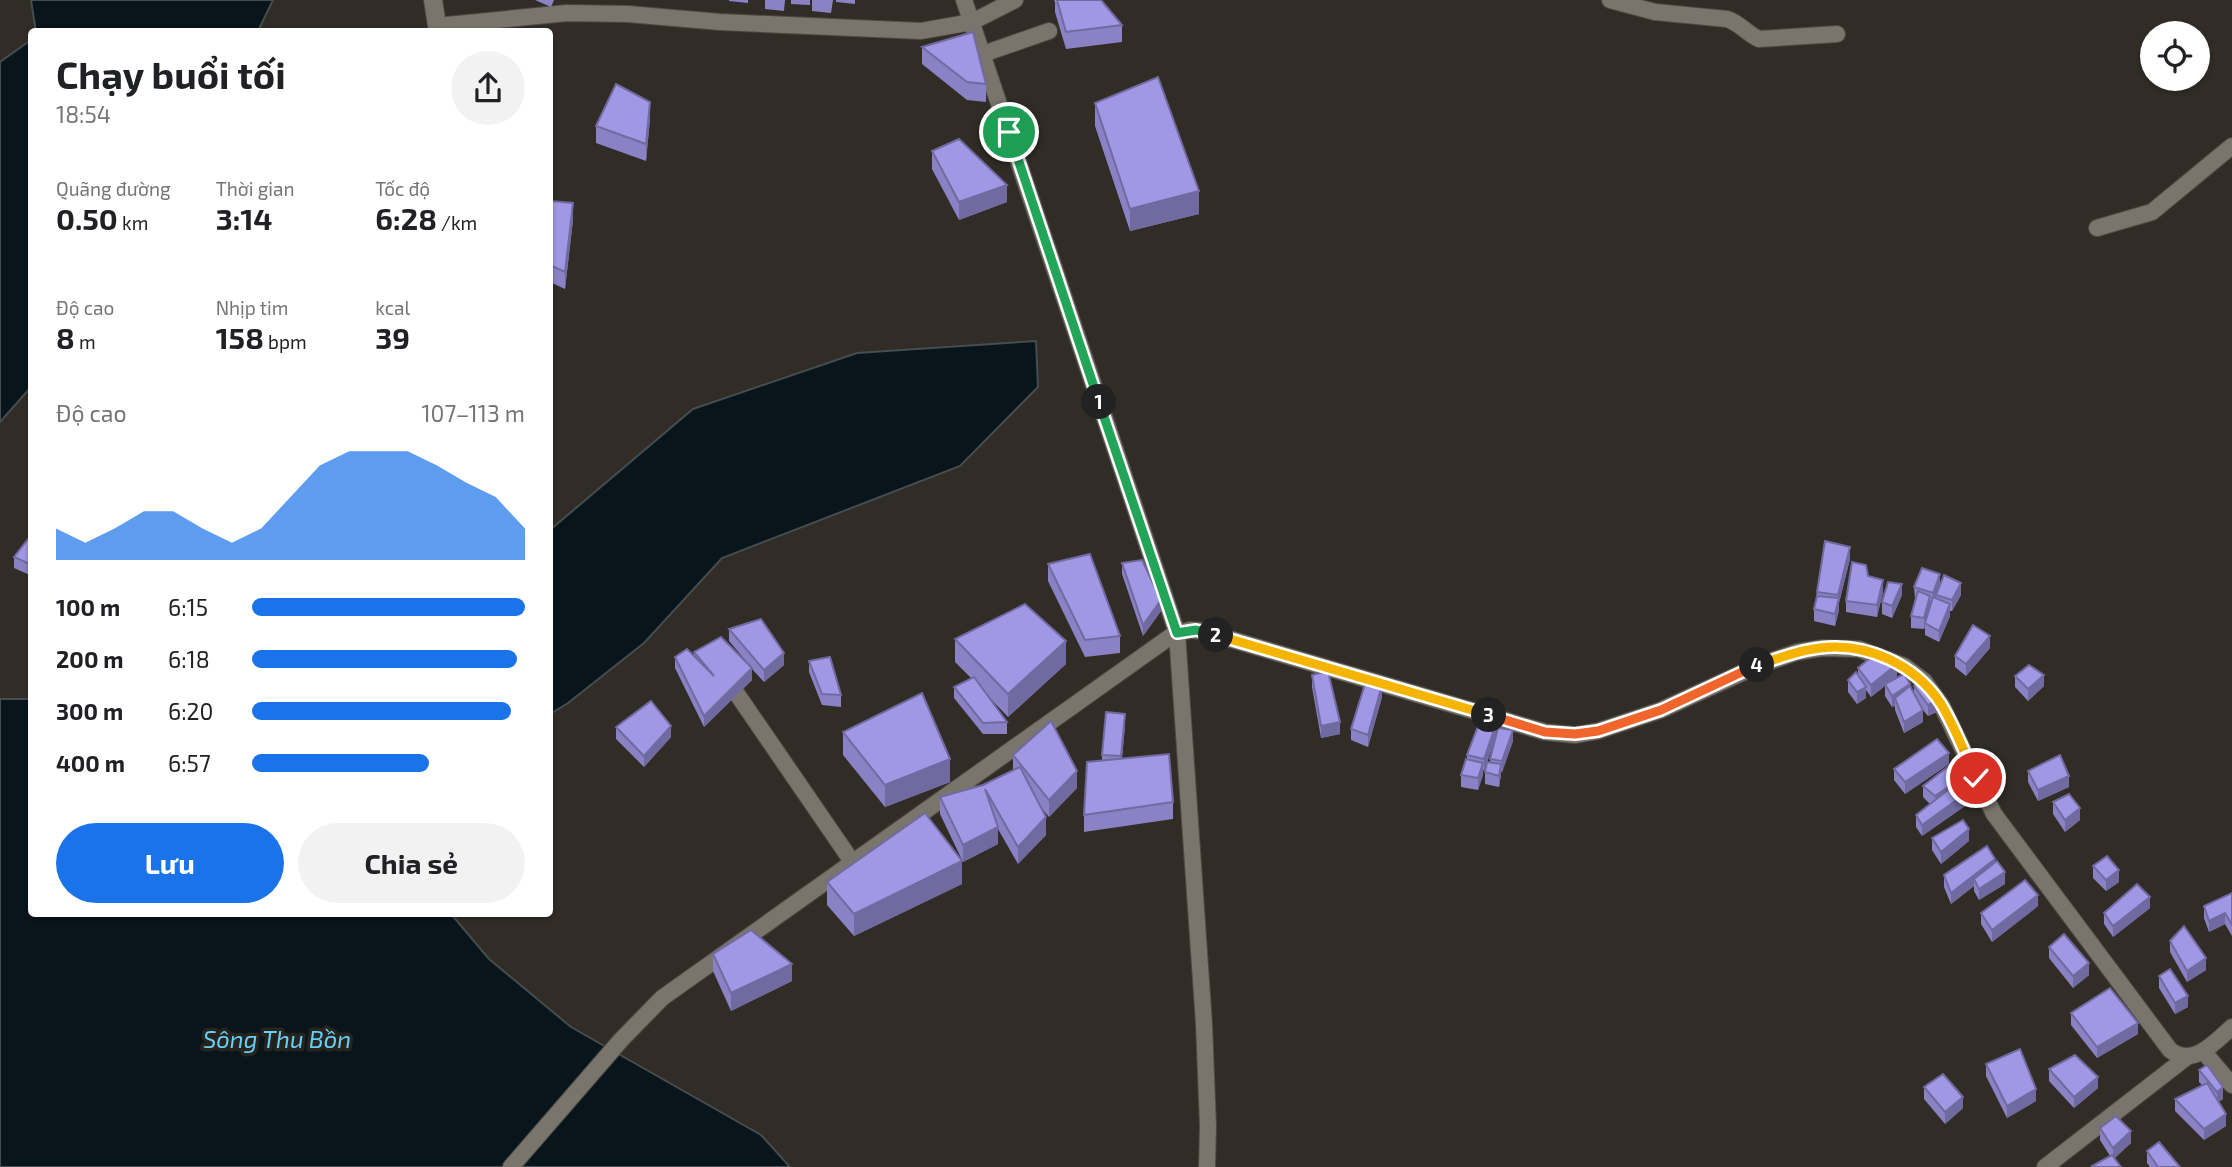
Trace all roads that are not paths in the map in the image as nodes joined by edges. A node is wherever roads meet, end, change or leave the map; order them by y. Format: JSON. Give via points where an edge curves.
{"nodes":[{"id":1,"x":433,"y":0,"type":"edge"},
{"id":2,"x":964,"y":0,"type":"edge"},
{"id":3,"x":1015,"y":0,"type":"edge"},
{"id":4,"x":1610,"y":0,"type":"edge"},
{"id":5,"x":568,"y":6,"type":"edge"},
{"id":6,"x":972,"y":22,"type":"junction"},
{"id":7,"x":437,"y":28,"type":"edge"},
{"id":8,"x":443,"y":28,"type":"edge"},
{"id":9,"x":1049,"y":31,"type":"dead end"},
{"id":10,"x":1837,"y":34,"type":"dead end"},
{"id":11,"x":983,"y":54,"type":"junction"},
{"id":12,"x":2232,"y":146,"type":"edge"},
{"id":13,"x":2097,"y":228,"type":"dead end"},
{"id":14,"x":1177,"y":633,"type":"junction"},
{"id":15,"x":737,"y":694,"type":"edge"},
{"id":16,"x":853,"y":863,"type":"junction"},
{"id":17,"x":2232,"y":1027,"type":"edge"},
{"id":18,"x":2203,"y":1051,"type":"junction"},
{"id":19,"x":2187,"y":1057,"type":"junction"},
{"id":20,"x":2232,"y":1085,"type":"edge"},
{"id":21,"x":511,"y":1167,"type":"edge"},
{"id":22,"x":1207,"y":1167,"type":"edge"},
{"id":23,"x":2045,"y":1167,"type":"edge"}],
"edges":[{"from":1,"to":7,"type":"street"},
{"from":2,"to":6,"type":"street"},
{"from":3,"to":6,"type":"street"},
{"from":4,"to":10,"type":"street","via":[[1655,12],[1727,19],[1759,39]]},
{"from":5,"to":6,"type":"street","via":[[734,23],[921,31]]},
{"from":5,"to":8,"type":"street"},
{"from":6,"to":11,"type":"street"},
{"from":9,"to":11,"type":"street"},
{"from":11,"to":14,"type":"street"},
{"from":12,"to":13,"type":"street","via":[[2152,212]]},
{"from":14,"to":16,"type":"street"},
{"from":14,"to":19,"type":"street","via":[[1203,631],[1545,732],[1575,734],[1661,710],[1797,652],[1858,649],[1904,666],[1924,681],[1942,706],[1994,814],[2157,1036],[2177,1056]]},
{"from":14,"to":22,"type":"street","via":[[1204,1024]]},
{"from":15,"to":16,"type":"street"},
{"from":16,"to":21,"type":"street","via":[[662,998]]},
{"from":17,"to":18,"type":"street"},
{"from":18,"to":19,"type":"street"},
{"from":18,"to":20,"type":"street"},
{"from":19,"to":23,"type":"street"}]}
